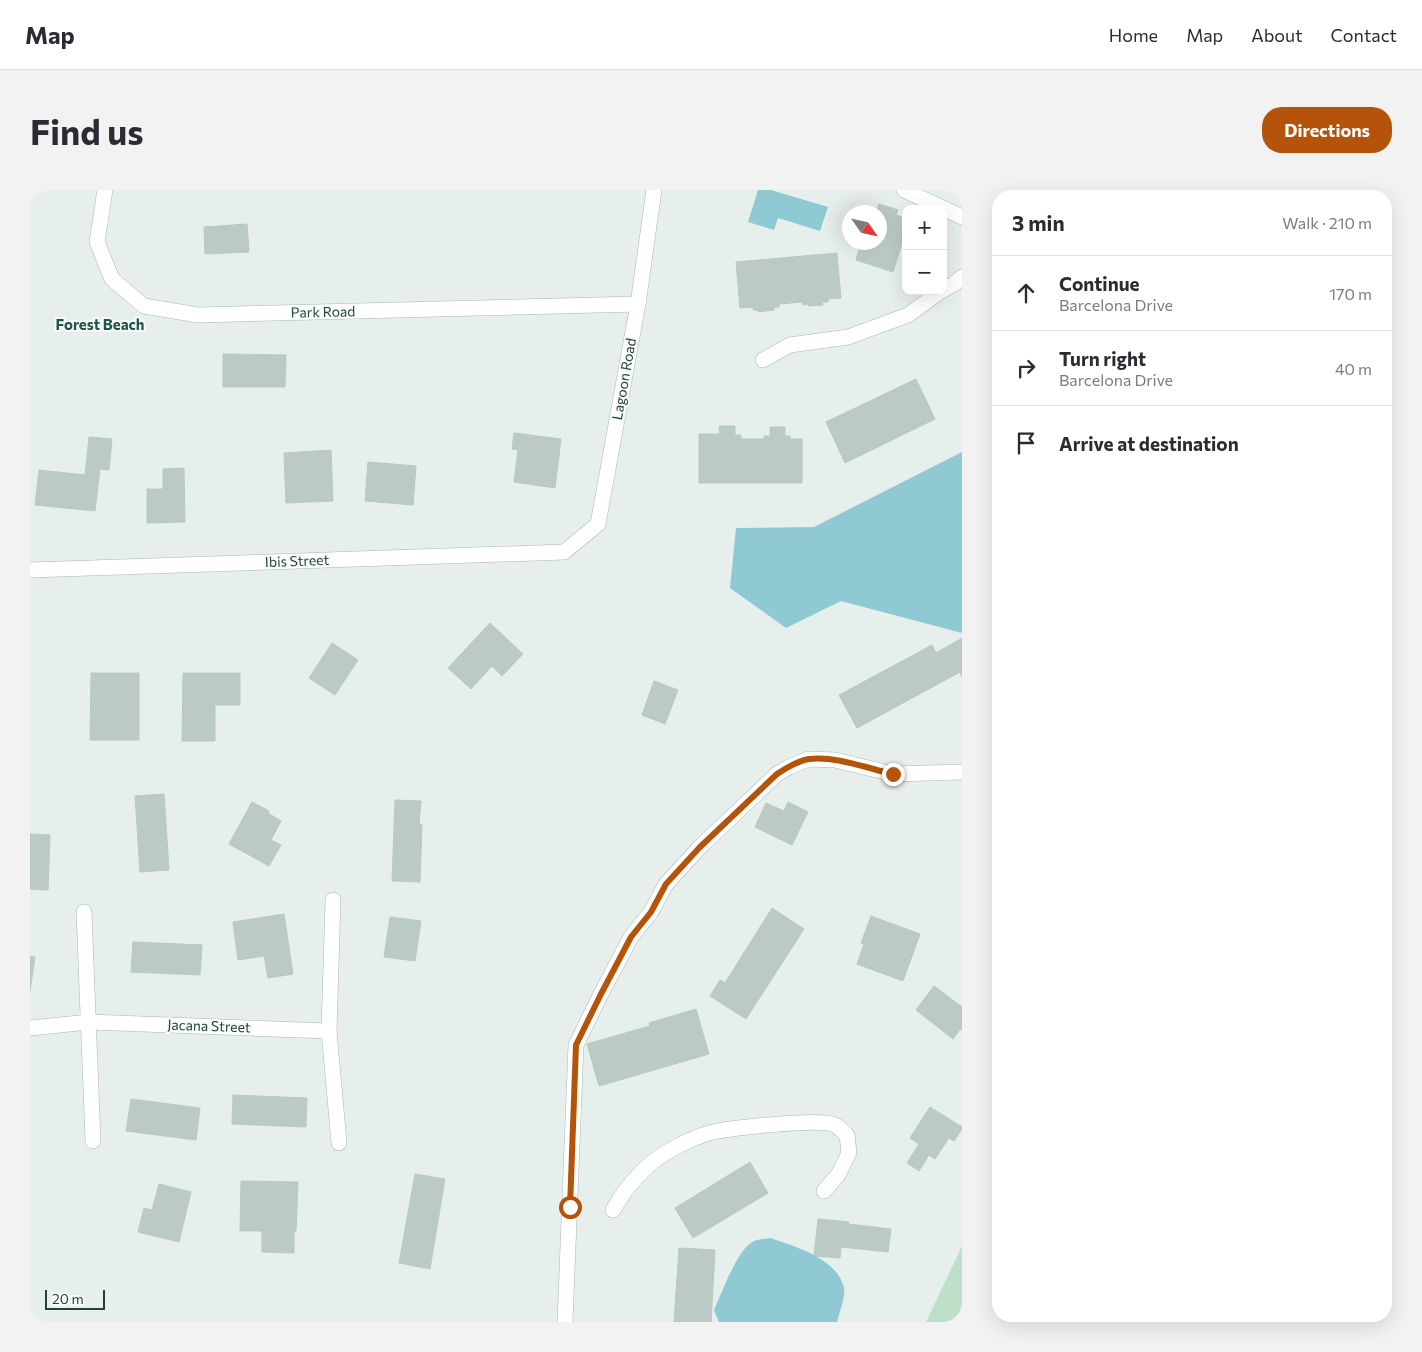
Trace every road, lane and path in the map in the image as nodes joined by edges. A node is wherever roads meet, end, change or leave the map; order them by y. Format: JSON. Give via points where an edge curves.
{"nodes":[{"id":1,"x":105,"y":190,"type":"edge"},
{"id":2,"x":654,"y":190,"type":"edge"},
{"id":3,"x":904,"y":190,"type":"edge"},
{"id":4,"x":962,"y":217,"type":"edge"},
{"id":5,"x":962,"y":277,"type":"edge"},
{"id":6,"x":947,"y":288,"type":"edge"},
{"id":7,"x":936,"y":295,"type":"edge"},
{"id":8,"x":638,"y":304,"type":"junction"},
{"id":9,"x":763,"y":360,"type":"dead end"},
{"id":10,"x":564,"y":552,"type":"joint"},
{"id":11,"x":30,"y":570,"type":"edge"},
{"id":12,"x":962,"y":772,"type":"edge"},
{"id":13,"x":333,"y":900,"type":"dead end"},
{"id":14,"x":84,"y":912,"type":"dead end"},
{"id":15,"x":89,"y":1022,"type":"junction"},
{"id":16,"x":30,"y":1028,"type":"edge"},
{"id":17,"x":329,"y":1030,"type":"junction"},
{"id":18,"x":93,"y":1141,"type":"dead end"},
{"id":19,"x":339,"y":1143,"type":"dead end"},
{"id":20,"x":824,"y":1191,"type":"dead end"},
{"id":21,"x":613,"y":1210,"type":"dead end"},
{"id":22,"x":565,"y":1322,"type":"edge"}],
"edges":[{"from":1,"to":8,"type":"street","name":"Park Road","via":[[97,242],[112,279],[144,306],[198,314]]},
{"from":2,"to":8,"type":"street","name":"Lagoon Road"},
{"from":3,"to":4,"type":"street"},
{"from":5,"to":6,"type":"street"},
{"from":7,"to":9,"type":"street","via":[[908,315],[848,337],[790,345]]},
{"from":8,"to":10,"type":"street","name":"Lagoon Road","via":[[598,524]]},
{"from":10,"to":11,"type":"street","name":"Ibis Street"},
{"from":12,"to":22,"type":"street","via":[[893,774],[835,760],[808,759],[777,774],[666,884],[651,912],[631,937],[576,1045]]},
{"from":13,"to":17,"type":"street"},
{"from":14,"to":15,"type":"street"},
{"from":15,"to":16,"type":"street","name":"Jacana Street"},
{"from":15,"to":17,"type":"street","name":"Jacana Street"},
{"from":15,"to":18,"type":"street"},
{"from":17,"to":19,"type":"street"},
{"from":20,"to":21,"type":"street","via":[[838,1175],[849,1153],[847,1135],[835,1124],[789,1124],[712,1132],[674,1148],[637,1174]]}]}
